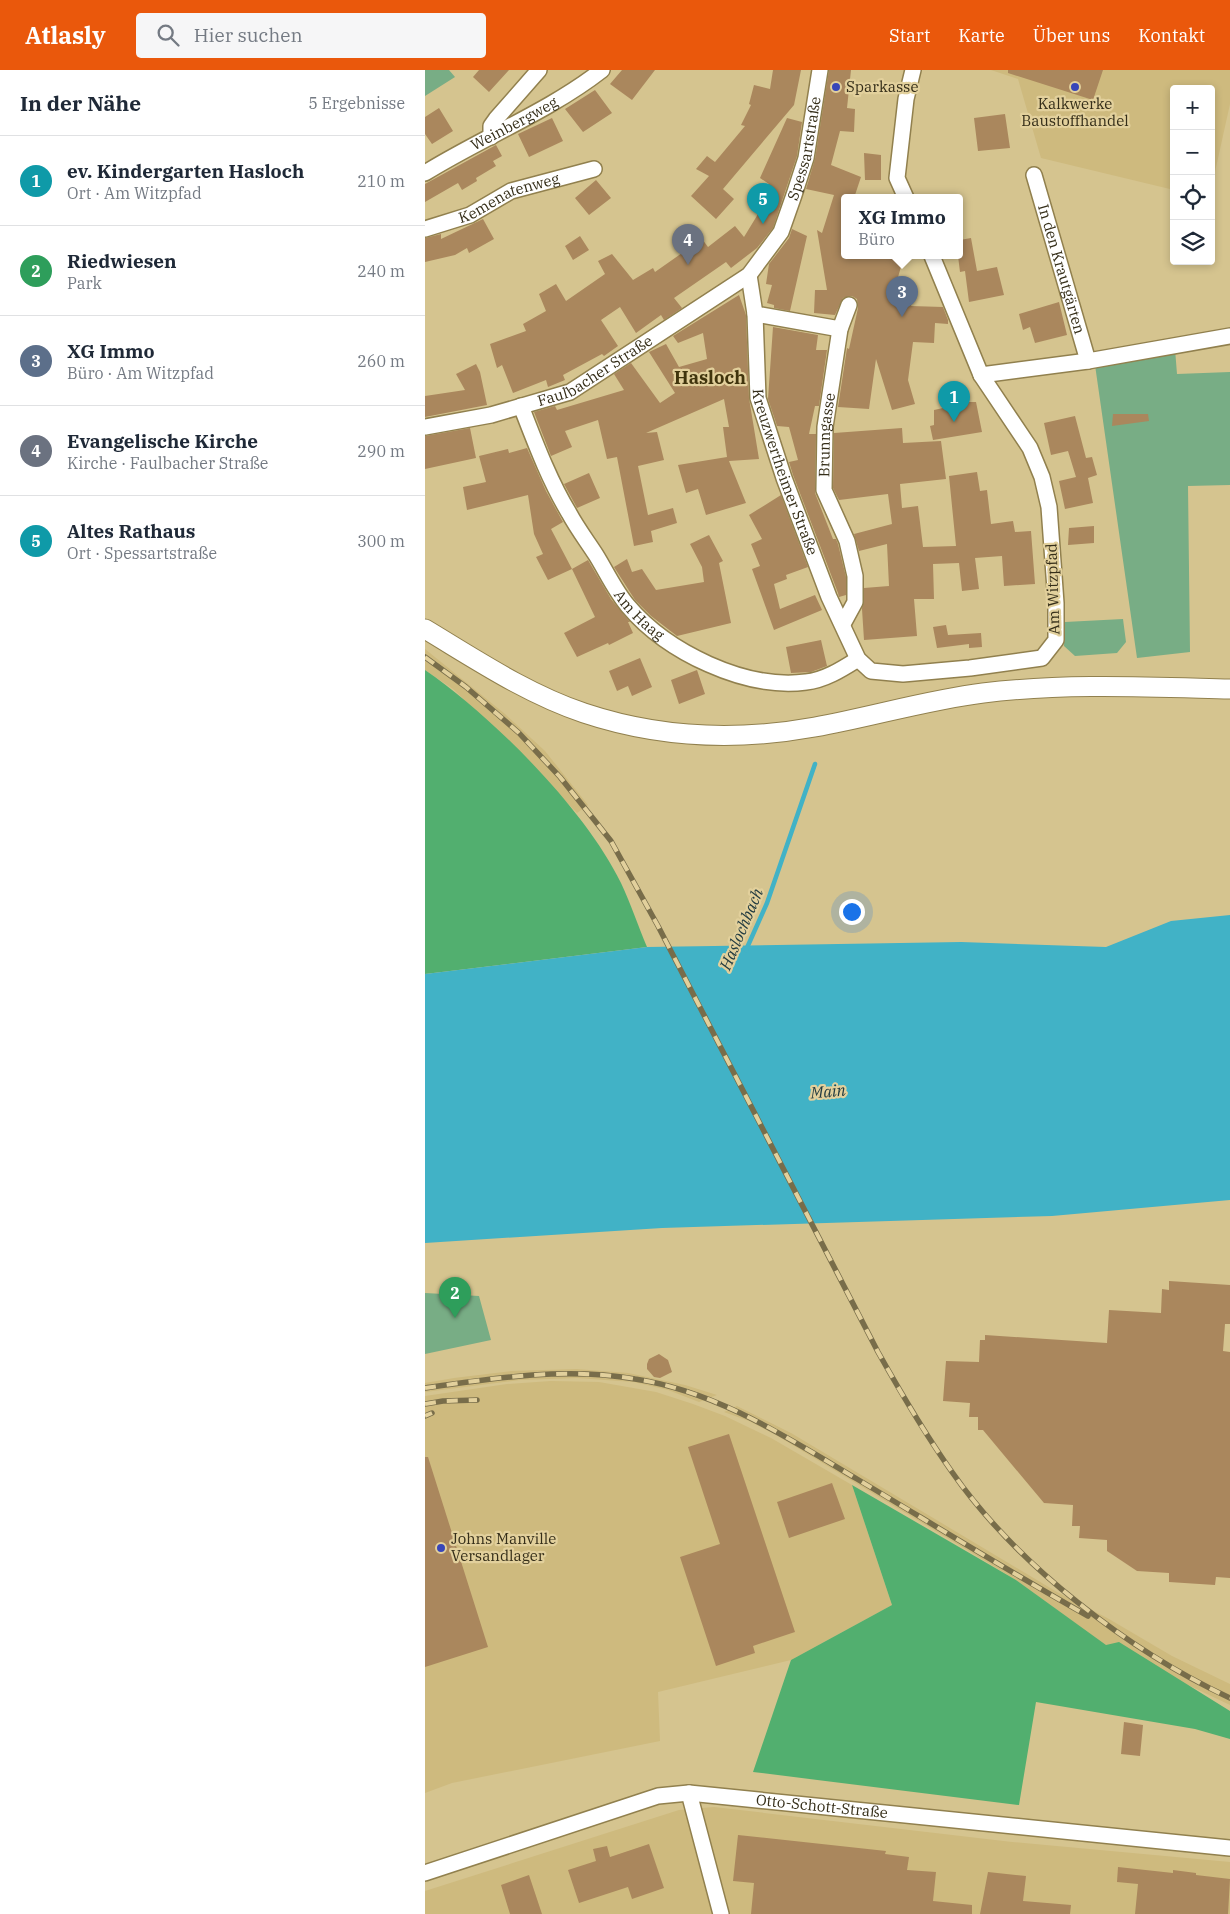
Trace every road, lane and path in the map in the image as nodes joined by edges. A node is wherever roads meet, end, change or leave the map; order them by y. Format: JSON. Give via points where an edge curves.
{"nodes":[{"id":1,"x":539,"y":70,"type":"edge"},
{"id":2,"x":602,"y":70,"type":"edge"},
{"id":3,"x":819,"y":70,"type":"edge"},
{"id":4,"x":913,"y":70,"type":"edge"},
{"id":5,"x":491,"y":137,"type":"junction"},
{"id":6,"x":594,"y":169,"type":"dead end"},
{"id":7,"x":425,"y":173,"type":"edge"},
{"id":8,"x":1034,"y":175,"type":"dead end"},
{"id":9,"x":904,"y":194,"type":"edge"},
{"id":10,"x":425,"y":228,"type":"edge"},
{"id":11,"x":933,"y":259,"type":"edge"},
{"id":12,"x":749,"y":275,"type":"junction"},
{"id":13,"x":849,"y":305,"type":"dead end"},
{"id":14,"x":755,"y":314,"type":"junction"},
{"id":15,"x":840,"y":329,"type":"junction"},
{"id":16,"x":1230,"y":336,"type":"edge"},
{"id":17,"x":1088,"y":362,"type":"junction"},
{"id":18,"x":981,"y":375,"type":"junction"},
{"id":19,"x":521,"y":406,"type":"junction"},
{"id":20,"x":425,"y":427,"type":"edge"},
{"id":21,"x":843,"y":624,"type":"junction"},
{"id":22,"x":425,"y":629,"type":"edge"},
{"id":23,"x":858,"y":660,"type":"junction"},
{"id":24,"x":1230,"y":689,"type":"edge"},
{"id":25,"x":689,"y":1793,"type":"junction"},
{"id":26,"x":1230,"y":1848,"type":"edge"},
{"id":27,"x":425,"y":1873,"type":"edge"},
{"id":28,"x":721,"y":1914,"type":"edge"}],
"edges":[{"from":1,"to":5,"type":"street","via":[[496,119],[491,126]]},
{"from":2,"to":5,"type":"street","name":"Weinbergweg"},
{"from":3,"to":12,"type":"street","name":"Spessartstraße","via":[[806,158],[794,195],[781,232]]},
{"from":4,"to":9,"type":"street","via":[[906,99],[897,178]]},
{"from":5,"to":7,"type":"street","name":"Weinbergweg"},
{"from":6,"to":10,"type":"street","name":"Kemenatenweg","via":[[511,191],[470,215]]},
{"from":8,"to":17,"type":"street","name":"In den Krautgärten"},
{"from":11,"to":18,"type":"street","name":"Am Witzpfad"},
{"from":12,"to":14,"type":"street","name":"Kreuzwertheimer Straße"},
{"from":12,"to":19,"type":"street","name":"Faulbacher Straße","via":[[570,392]]},
{"from":13,"to":15,"type":"street","name":"Brunngasse"},
{"from":14,"to":15,"type":"street"},
{"from":14,"to":21,"type":"street","name":"Kreuzwertheimer Straße","via":[[758,398],[784,478],[829,597]]},
{"from":15,"to":21,"type":"street","name":"Brunngasse","via":[[825,426],[824,490],[847,541],[855,576],[855,602]]},
{"from":16,"to":17,"type":"street"},
{"from":17,"to":18,"type":"street"},
{"from":18,"to":23,"type":"street","name":"Am Witzpfad","via":[[1030,448],[1042,476],[1049,507],[1056,640],[1043,658],[970,668],[903,674],[871,671]]},
{"from":19,"to":20,"type":"street","name":"Faulbacher Straße"},
{"from":19,"to":23,"type":"street","name":"Am Haag","via":[[568,512],[627,606],[656,632],[702,660],[750,680],[807,682],[834,674]]},
{"from":21,"to":23,"type":"street","name":"Kreuzwertheimer Straße"},
{"from":22,"to":24,"type":"main road","via":[[532,691],[583,713],[699,736],[750,735],[814,727],[944,699],[1035,688]]},
{"from":25,"to":26,"type":"street","name":"Otto-Schott-Straße"},
{"from":25,"to":27,"type":"street","name":"Otto-Schott-Straße","via":[[658,1796]]},
{"from":25,"to":28,"type":"street"}]}
